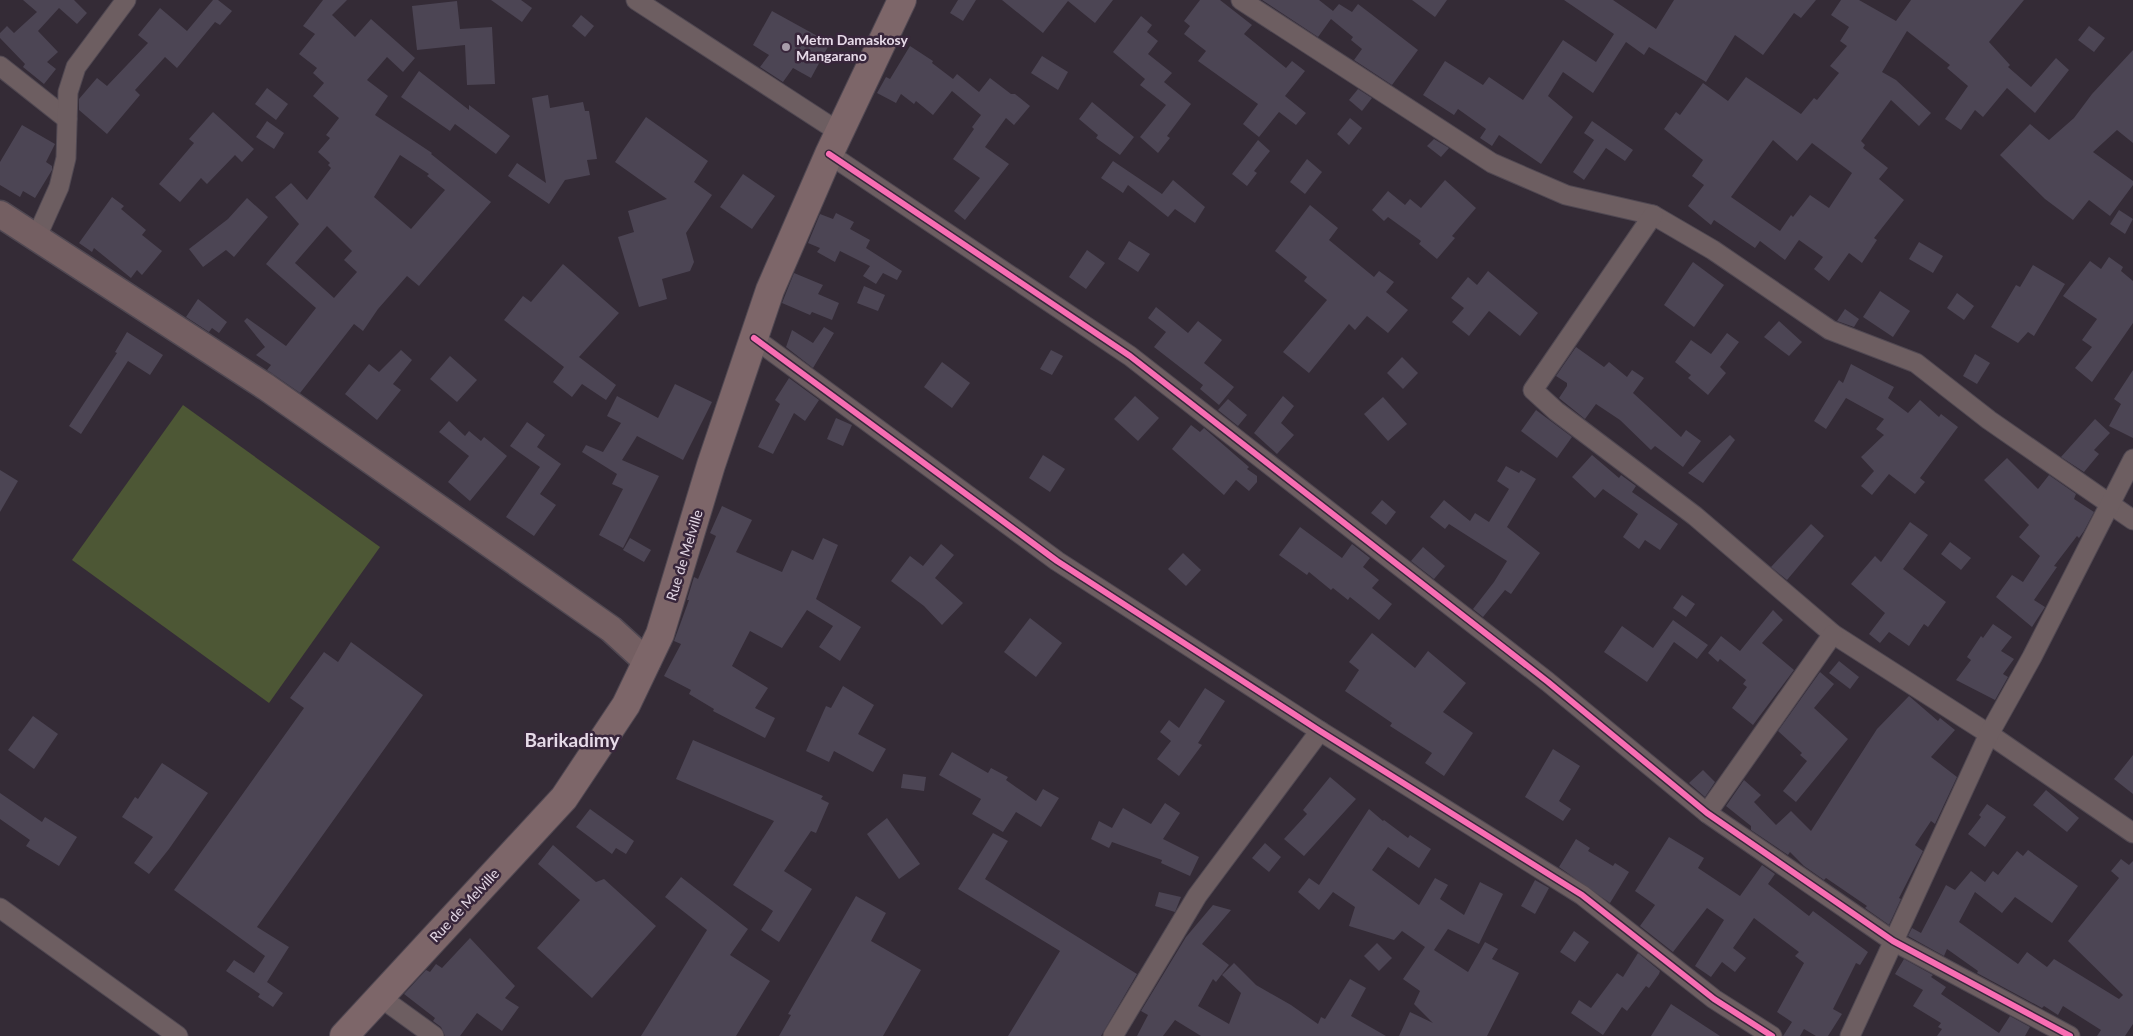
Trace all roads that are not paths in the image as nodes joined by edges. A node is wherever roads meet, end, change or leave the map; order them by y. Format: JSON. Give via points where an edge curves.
{"nodes":[{"id":1,"x":126,"y":0,"type":"edge"},
{"id":2,"x":636,"y":0,"type":"edge"},
{"id":3,"x":902,"y":0,"type":"edge"},
{"id":4,"x":1241,"y":0,"type":"edge"},
{"id":5,"x":0,"y":66,"type":"edge"},
{"id":6,"x":67,"y":120,"type":"junction"},
{"id":7,"x":834,"y":143,"type":"junction"},
{"id":8,"x":0,"y":214,"type":"edge"},
{"id":9,"x":1653,"y":215,"type":"junction"},
{"id":10,"x":37,"y":236,"type":"junction"},
{"id":11,"x":754,"y":338,"type":"junction"},
{"id":12,"x":2133,"y":459,"type":"edge"},
{"id":13,"x":2110,"y":504,"type":"junction"},
{"id":14,"x":2133,"y":520,"type":"edge"},
{"id":15,"x":1833,"y":634,"type":"junction"},
{"id":16,"x":647,"y":662,"type":"junction"},
{"id":17,"x":1320,"y":731,"type":"junction"},
{"id":18,"x":1989,"y":734,"type":"junction"},
{"id":19,"x":1707,"y":813,"type":"junction"},
{"id":20,"x":2133,"y":833,"type":"edge"},
{"id":21,"x":0,"y":908,"type":"edge"},
{"id":22,"x":1893,"y":941,"type":"junction"},
{"id":23,"x":380,"y":997,"type":"junction"},
{"id":24,"x":178,"y":1036,"type":"edge"},
{"id":25,"x":344,"y":1036,"type":"edge"},
{"id":26,"x":434,"y":1036,"type":"edge"},
{"id":27,"x":1112,"y":1036,"type":"edge"},
{"id":28,"x":1772,"y":1036,"type":"edge"},
{"id":29,"x":1850,"y":1036,"type":"edge"},
{"id":30,"x":2070,"y":1036,"type":"edge"}],
"edges":[{"from":1,"to":6,"type":"street","via":[[76,67],[68,92]]},
{"from":2,"to":7,"type":"street"},
{"from":3,"to":7,"type":"main road","name":"Rue de Melville"},
{"from":4,"to":9,"type":"street","via":[[1492,163],[1566,195]]},
{"from":5,"to":6,"type":"street"},
{"from":6,"to":10,"type":"street","via":[[66,158],[59,187]]},
{"from":7,"to":11,"type":"main road","name":"Rue de Melville","via":[[770,290]]},
{"from":7,"to":19,"type":"street","via":[[1130,356],[1548,682]]},
{"from":8,"to":10,"type":"street"},
{"from":9,"to":13,"type":"street","via":[[1713,250],[1830,330],[1916,363],[1989,420]]},
{"from":9,"to":15,"type":"street","via":[[1533,390],[1695,516]]},
{"from":10,"to":16,"type":"street","via":[[282,398],[611,629]]},
{"from":11,"to":16,"type":"main road","name":"Rue de Melville","via":[[660,634]]},
{"from":11,"to":17,"type":"street","via":[[1057,561]]},
{"from":12,"to":13,"type":"street"},
{"from":13,"to":14,"type":"street"},
{"from":13,"to":18,"type":"street"},
{"from":15,"to":18,"type":"street"},
{"from":15,"to":19,"type":"street"},
{"from":16,"to":23,"type":"main road","name":"Rue de Melville","via":[[626,705],[564,798]]},
{"from":17,"to":27,"type":"street","via":[[1197,896]]},
{"from":17,"to":28,"type":"street","via":[[1582,895],[1714,999]]},
{"from":18,"to":20,"type":"street"},
{"from":18,"to":22,"type":"street"},
{"from":19,"to":22,"type":"street"},
{"from":21,"to":24,"type":"street"},
{"from":22,"to":29,"type":"street"},
{"from":22,"to":30,"type":"street"},
{"from":23,"to":25,"type":"main road","name":"Rue de Melville"},
{"from":23,"to":26,"type":"street"}]}
